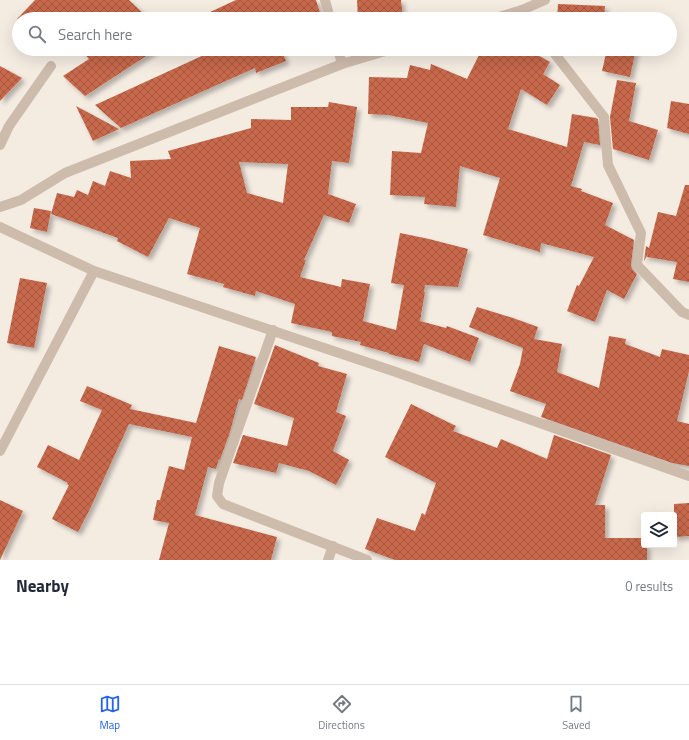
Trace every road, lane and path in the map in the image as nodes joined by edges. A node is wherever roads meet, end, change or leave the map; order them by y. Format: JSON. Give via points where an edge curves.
{"nodes":[{"id":1,"x":325,"y":0,"type":"edge"},
{"id":2,"x":544,"y":0,"type":"edge"},
{"id":3,"x":522,"y":10,"type":"joint"},
{"id":4,"x":328,"y":12,"type":"edge"},
{"id":5,"x":515,"y":12,"type":"edge"},
{"id":6,"x":340,"y":56,"type":"edge"},
{"id":7,"x":369,"y":56,"type":"edge"},
{"id":8,"x":557,"y":56,"type":"edge"},
{"id":9,"x":342,"y":64,"type":"junction"},
{"id":10,"x":51,"y":66,"type":"dead end"},
{"id":11,"x":0,"y":145,"type":"edge"},
{"id":12,"x":0,"y":207,"type":"edge"},
{"id":13,"x":0,"y":227,"type":"edge"},
{"id":14,"x":94,"y":271,"type":"junction"},
{"id":15,"x":689,"y":315,"type":"edge"},
{"id":16,"x":273,"y":330,"type":"junction"},
{"id":17,"x":0,"y":451,"type":"edge"},
{"id":18,"x":689,"y":476,"type":"edge"},
{"id":19,"x":333,"y":546,"type":"junction"},
{"id":20,"x":328,"y":560,"type":"edge"},
{"id":21,"x":367,"y":560,"type":"edge"}],
"edges":[{"from":1,"to":4,"type":"street"},
{"from":2,"to":3,"type":"street"},
{"from":3,"to":5,"type":"street"},
{"from":6,"to":9,"type":"street"},
{"from":7,"to":9,"type":"street"},
{"from":8,"to":15,"type":"street","via":[[604,117],[608,165],[641,232],[637,265],[682,312]]},
{"from":9,"to":12,"type":"street","via":[[65,173],[21,200]]},
{"from":10,"to":11,"type":"street","via":[[9,126]]},
{"from":13,"to":14,"type":"street"},
{"from":14,"to":16,"type":"street"},
{"from":14,"to":17,"type":"street"},
{"from":16,"to":18,"type":"street"},
{"from":16,"to":19,"type":"street","via":[[219,483],[217,496],[223,504]]},
{"from":19,"to":20,"type":"street"},
{"from":19,"to":21,"type":"street"}]}
